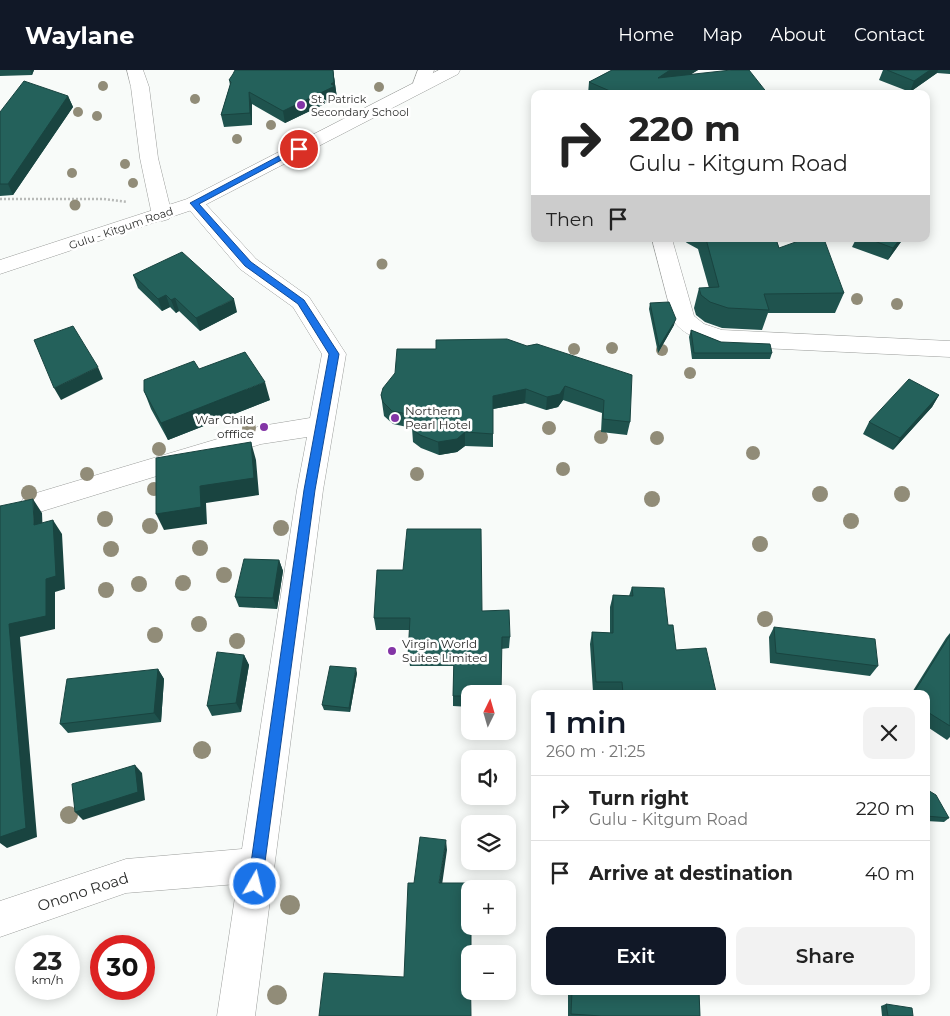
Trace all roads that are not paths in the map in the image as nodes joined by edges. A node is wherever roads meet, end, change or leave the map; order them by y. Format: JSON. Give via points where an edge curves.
{"nodes":[{"id":1,"x":135,"y":70,"type":"edge"},
{"id":2,"x":452,"y":70,"type":"edge"},
{"id":3,"x":423,"y":78,"type":"edge"},
{"id":4,"x":194,"y":203,"type":"junction"},
{"id":5,"x":162,"y":215,"type":"junction"},
{"id":6,"x":663,"y":242,"type":"edge"},
{"id":7,"x":0,"y":267,"type":"edge"},
{"id":8,"x":950,"y":349,"type":"edge"},
{"id":9,"x":321,"y":426,"type":"junction"},
{"id":10,"x":33,"y":504,"type":"edge"},
{"id":11,"x":258,"y":865,"type":"junction"},
{"id":12,"x":0,"y":919,"type":"edge"},
{"id":13,"x":236,"y":1016,"type":"edge"}],
"edges":[{"from":1,"to":5,"type":"street"},
{"from":2,"to":3,"type":"street","name":"Gulu - Kitgum Road"},
{"from":3,"to":4,"type":"street","name":"Gulu - Kitgum Road"},
{"from":4,"to":5,"type":"street","name":"Gulu - Kitgum Road"},
{"from":4,"to":9,"type":"street","via":[[248,264],[301,302],[334,354]]},
{"from":5,"to":7,"type":"street","name":"Gulu - Kitgum Road"},
{"from":6,"to":8,"type":"street","via":[[684,320],[696,329],[719,338]]},
{"from":9,"to":10,"type":"street","via":[[262,435]]},
{"from":9,"to":11,"type":"street"},
{"from":11,"to":12,"type":"street","name":"Onono Road","via":[[126,876]]},
{"from":11,"to":13,"type":"street"}]}
